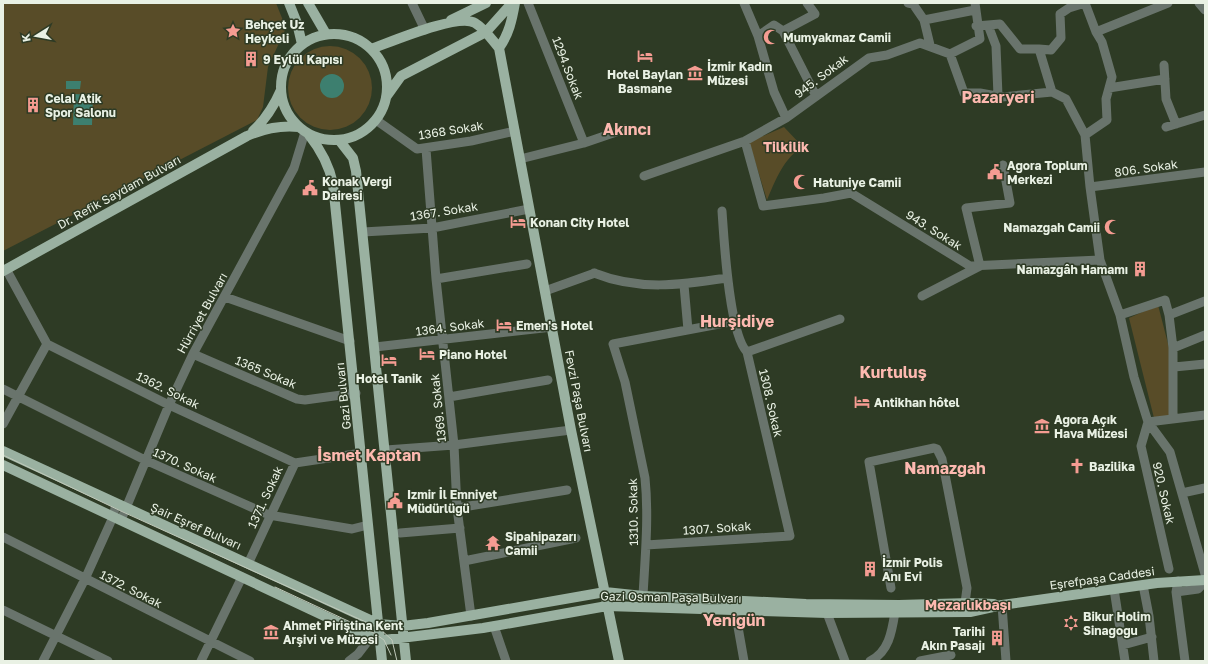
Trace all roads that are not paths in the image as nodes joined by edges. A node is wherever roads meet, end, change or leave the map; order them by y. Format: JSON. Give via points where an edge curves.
{"nodes":[{"id":1,"x":289,"y":3,"type":"edge"},
{"id":2,"x":308,"y":3,"type":"edge"},
{"id":3,"x":412,"y":3,"type":"edge"},
{"id":4,"x":486,"y":3,"type":"edge"},
{"id":5,"x":512,"y":3,"type":"edge"},
{"id":6,"x":515,"y":3,"type":"edge"},
{"id":7,"x":528,"y":3,"type":"edge"},
{"id":8,"x":744,"y":3,"type":"edge"},
{"id":9,"x":807,"y":3,"type":"edge"},
{"id":10,"x":910,"y":3,"type":"edge"},
{"id":11,"x":1085,"y":3,"type":"edge"},
{"id":12,"x":1168,"y":3,"type":"edge"},
{"id":13,"x":1199,"y":3,"type":"edge"},
{"id":14,"x":1067,"y":6,"type":"edge"},
{"id":15,"x":975,"y":7,"type":"edge"},
{"id":16,"x":1205,"y":10,"type":"edge"},
{"id":17,"x":924,"y":20,"type":"junction"},
{"id":18,"x":448,"y":22,"type":"junction"},
{"id":19,"x":988,"y":25,"type":"junction"},
{"id":20,"x":976,"y":26,"type":"junction"},
{"id":21,"x":425,"y":30,"type":"junction"},
{"id":22,"x":783,"y":31,"type":"junction"},
{"id":23,"x":486,"y":32,"type":"junction"},
{"id":24,"x":1096,"y":32,"type":"junction"},
{"id":25,"x":326,"y":34,"type":"junction"},
{"id":26,"x":758,"y":36,"type":"junction"},
{"id":27,"x":302,"y":44,"type":"junction"},
{"id":28,"x":930,"y":45,"type":"junction"},
{"id":29,"x":499,"y":48,"type":"junction"},
{"id":30,"x":371,"y":49,"type":"junction"},
{"id":31,"x":1039,"y":49,"type":"junction"},
{"id":32,"x":950,"y":54,"type":"junction"},
{"id":33,"x":1164,"y":65,"type":"dead end"},
{"id":34,"x":1165,"y":79,"type":"junction"},
{"id":35,"x":1109,"y":88,"type":"junction"},
{"id":36,"x":281,"y":90,"type":"junction"},
{"id":37,"x":1052,"y":92,"type":"junction"},
{"id":38,"x":816,"y":96,"type":"junction"},
{"id":39,"x":998,"y":96,"type":"junction"},
{"id":40,"x":386,"y":98,"type":"junction"},
{"id":41,"x":1205,"y":115,"type":"edge"},
{"id":42,"x":786,"y":118,"type":"junction"},
{"id":43,"x":376,"y":120,"type":"junction"},
{"id":44,"x":1176,"y":124,"type":"junction"},
{"id":45,"x":1166,"y":127,"type":"dead end"},
{"id":46,"x":625,"y":128,"type":"dead end"},
{"id":47,"x":304,"y":131,"type":"junction"},
{"id":48,"x":515,"y":131,"type":"junction"},
{"id":49,"x":1085,"y":135,"type":"junction"},
{"id":50,"x":247,"y":136,"type":"junction"},
{"id":51,"x":339,"y":140,"type":"junction"},
{"id":52,"x":745,"y":141,"type":"junction"},
{"id":53,"x":584,"y":143,"type":"junction"},
{"id":54,"x":426,"y":149,"type":"junction"},
{"id":55,"x":520,"y":159,"type":"junction"},
{"id":56,"x":1003,"y":165,"type":"dead end"},
{"id":57,"x":1205,"y":172,"type":"edge"},
{"id":58,"x":644,"y":176,"type":"dead end"},
{"id":59,"x":1090,"y":188,"type":"junction"},
{"id":60,"x":529,"y":209,"type":"junction"},
{"id":61,"x":722,"y":211,"type":"dead end"},
{"id":62,"x":432,"y":228,"type":"junction"},
{"id":63,"x":363,"y":232,"type":"junction"},
{"id":64,"x":1100,"y":260,"type":"junction"},
{"id":65,"x":527,"y":264,"type":"dead end"},
{"id":66,"x":980,"y":266,"type":"junction"},
{"id":67,"x":4,"y":270,"type":"edge"},
{"id":68,"x":727,"y":278,"type":"junction"},
{"id":69,"x":436,"y":279,"type":"junction"},
{"id":70,"x":684,"y":285,"type":"junction"},
{"id":71,"x":545,"y":291,"type":"junction"},
{"id":72,"x":922,"y":296,"type":"dead end"},
{"id":73,"x":225,"y":297,"type":"junction"},
{"id":74,"x":1205,"y":301,"type":"edge"},
{"id":75,"x":1120,"y":314,"type":"junction"},
{"id":76,"x":1169,"y":315,"type":"junction"},
{"id":77,"x":840,"y":319,"type":"dead end"},
{"id":78,"x":735,"y":321,"type":"junction"},
{"id":79,"x":552,"y":327,"type":"junction"},
{"id":80,"x":688,"y":330,"type":"junction"},
{"id":81,"x":1205,"y":335,"type":"edge"},
{"id":82,"x":443,"y":340,"type":"junction"},
{"id":83,"x":350,"y":341,"type":"junction"},
{"id":84,"x":47,"y":344,"type":"junction"},
{"id":85,"x":375,"y":348,"type":"junction"},
{"id":86,"x":1173,"y":348,"type":"junction"},
{"id":87,"x":747,"y":352,"type":"junction"},
{"id":88,"x":193,"y":354,"type":"junction"},
{"id":89,"x":1205,"y":364,"type":"edge"},
{"id":90,"x":1174,"y":367,"type":"junction"},
{"id":91,"x":548,"y":380,"type":"dead end"},
{"id":92,"x":3,"y":389,"type":"edge"},
{"id":93,"x":356,"y":393,"type":"junction"},
{"id":94,"x":18,"y":396,"type":"junction"},
{"id":95,"x":449,"y":397,"type":"junction"},
{"id":96,"x":169,"y":405,"type":"junction"},
{"id":97,"x":1205,"y":415,"type":"edge"},
{"id":98,"x":1173,"y":418,"type":"junction"},
{"id":99,"x":1148,"y":422,"type":"junction"},
{"id":100,"x":3,"y":424,"type":"edge"},
{"id":101,"x":571,"y":430,"type":"junction"},
{"id":102,"x":454,"y":445,"type":"junction"},
{"id":103,"x":386,"y":450,"type":"junction"},
{"id":104,"x":3,"y":451,"type":"edge"},
{"id":105,"x":362,"y":453,"type":"junction"},
{"id":106,"x":144,"y":460,"type":"junction"},
{"id":107,"x":295,"y":463,"type":"junction"},
{"id":108,"x":3,"y":465,"type":"edge"},
{"id":109,"x":944,"y":472,"type":"junction"},
{"id":110,"x":1205,"y":488,"type":"edge"},
{"id":111,"x":567,"y":490,"type":"dead end"},
{"id":112,"x":1182,"y":493,"type":"junction"},
{"id":113,"x":121,"y":506,"type":"junction"},
{"id":114,"x":457,"y":508,"type":"junction"},
{"id":115,"x":269,"y":515,"type":"junction"},
{"id":116,"x":117,"y":518,"type":"junction"},
{"id":117,"x":368,"y":525,"type":"junction"},
{"id":118,"x":460,"y":528,"type":"junction"},
{"id":119,"x":400,"y":533,"type":"dead end"},
{"id":120,"x":790,"y":536,"type":"joint"},
{"id":121,"x":3,"y":537,"type":"edge"},
{"id":122,"x":576,"y":538,"type":"dead end"},
{"id":123,"x":646,"y":545,"type":"junction"},
{"id":124,"x":464,"y":561,"type":"junction"},
{"id":125,"x":248,"y":564,"type":"junction"},
{"id":126,"x":1169,"y":569,"type":"dead end"},
{"id":127,"x":1205,"y":574,"type":"edge"},
{"id":128,"x":242,"y":577,"type":"junction"},
{"id":129,"x":85,"y":579,"type":"junction"},
{"id":130,"x":1205,"y":581,"type":"edge"},
{"id":131,"x":1143,"y":584,"type":"junction"},
{"id":132,"x":1177,"y":586,"type":"junction"},
{"id":133,"x":891,"y":588,"type":"dead end"},
{"id":134,"x":1114,"y":589,"type":"junction"},
{"id":135,"x":605,"y":592,"type":"junction"},
{"id":136,"x":643,"y":596,"type":"junction"},
{"id":137,"x":963,"y":604,"type":"junction"},
{"id":138,"x":1002,"y":605,"type":"junction"},
{"id":139,"x":608,"y":606,"type":"junction"},
{"id":140,"x":3,"y":610,"type":"edge"},
{"id":141,"x":735,"y":610,"type":"junction"},
{"id":142,"x":980,"y":611,"type":"junction"},
{"id":143,"x":896,"y":612,"type":"junction"},
{"id":144,"x":827,"y":613,"type":"junction"},
{"id":145,"x":471,"y":616,"type":"junction"},
{"id":146,"x":379,"y":624,"type":"junction"},
{"id":147,"x":402,"y":626,"type":"junction"},
{"id":148,"x":494,"y":626,"type":"junction"},
{"id":149,"x":55,"y":635,"type":"junction"},
{"id":150,"x":1152,"y":637,"type":"junction"},
{"id":151,"x":375,"y":638,"type":"junction"},
{"id":152,"x":404,"y":639,"type":"junction"},
{"id":153,"x":210,"y":642,"type":"junction"},
{"id":154,"x":1123,"y":645,"type":"junction"},
{"id":155,"x":951,"y":655,"type":"dead end"},
{"id":156,"x":879,"y":659,"type":"edge"},
{"id":157,"x":43,"y":661,"type":"edge"},
{"id":158,"x":108,"y":661,"type":"edge"},
{"id":159,"x":201,"y":661,"type":"edge"},
{"id":160,"x":250,"y":661,"type":"edge"},
{"id":161,"x":349,"y":661,"type":"edge"},
{"id":162,"x":382,"y":661,"type":"edge"},
{"id":163,"x":406,"y":661,"type":"edge"},
{"id":164,"x":506,"y":661,"type":"edge"},
{"id":165,"x":619,"y":661,"type":"edge"},
{"id":166,"x":744,"y":661,"type":"edge"},
{"id":167,"x":845,"y":661,"type":"edge"},
{"id":168,"x":870,"y":661,"type":"edge"},
{"id":169,"x":920,"y":661,"type":"edge"},
{"id":170,"x":1006,"y":661,"type":"edge"},
{"id":171,"x":1125,"y":661,"type":"edge"},
{"id":172,"x":1154,"y":661,"type":"edge"},
{"id":173,"x":1185,"y":661,"type":"edge"}],
"edges":[{"from":1,"to":27,"type":"main road"},
{"from":2,"to":25,"type":"main road"},
{"from":3,"to":21,"type":"street"},
{"from":4,"to":18,"type":"main road"},
{"from":5,"to":23,"type":"main road"},
{"from":6,"to":29,"type":"main road","via":[[507,36]]},
{"from":7,"to":53,"type":"street","name":"1294.Sokak"},
{"from":8,"to":26,"type":"street"},
{"from":9,"to":22,"type":"street","via":[[815,14]]},
{"from":10,"to":17,"type":"street"},
{"from":11,"to":14,"type":"street"},
{"from":11,"to":24,"type":"street"},
{"from":12,"to":24,"type":"street"},
{"from":13,"to":16,"type":"street"},
{"from":14,"to":31,"type":"street","via":[[1060,14],[1061,38],[1051,50]]},
{"from":15,"to":17,"type":"street"},
{"from":15,"to":20,"type":"street"},
{"from":17,"to":28,"type":"street"},
{"from":18,"to":21,"type":"main road"},
{"from":18,"to":23,"type":"main road","name":"Fevzi Paşa Bulvarı","via":[[464,20],[475,23]]},
{"from":19,"to":20,"type":"street"},
{"from":19,"to":31,"type":"street","via":[[1000,24],[1020,49]]},
{"from":19,"to":39,"type":"street","via":[[996,46]]},
{"from":20,"to":32,"type":"street","via":[[980,39]]},
{"from":21,"to":30,"type":"main road"},
{"from":22,"to":26,"type":"street","via":[[774,25]]},
{"from":22,"to":38,"type":"street"},
{"from":23,"to":29,"type":"main road","name":"Fevzi Paşa Bulvarı"},
{"from":23,"to":40,"type":"main road","via":[[401,76]]},
{"from":24,"to":35,"type":"street","via":[[1102,42],[1112,77]]},
{"from":25,"to":27,"type":"main road","via":[[313,37]]},
{"from":25,"to":30,"type":"main road","via":[[350,36]]},
{"from":26,"to":42,"type":"street","via":[[774,92]]},
{"from":27,"to":36,"type":"main road","via":[[291,55],[284,68]]},
{"from":28,"to":32,"type":"street","name":"945. Sokak"},
{"from":28,"to":38,"type":"street","name":"945. Sokak","via":[[920,43],[887,55],[869,58]]},
{"from":29,"to":48,"type":"main road","name":"Fevzi Paşa Bulvarı"},
{"from":30,"to":40,"type":"main road","via":[[381,63],[386,80]]},
{"from":31,"to":37,"type":"street"},
{"from":32,"to":39,"type":"street","via":[[964,94]]},
{"from":33,"to":34,"type":"street"},
{"from":34,"to":35,"type":"street"},
{"from":34,"to":44,"type":"street","via":[[1166,99]]},
{"from":35,"to":49,"type":"street","via":[[1106,100],[1107,120]]},
{"from":36,"to":47,"type":"main road","via":[[286,110]]},
{"from":36,"to":50,"type":"main road","via":[[262,123]]},
{"from":37,"to":39,"type":"street"},
{"from":37,"to":49,"type":"street","via":[[1066,99]]},
{"from":38,"to":42,"type":"street","name":"945. Sokak"},
{"from":40,"to":43,"type":"main road"},
{"from":41,"to":44,"type":"street"},
{"from":42,"to":52,"type":"street","name":"945. Sokak"},
{"from":43,"to":51,"type":"main road","via":[[359,133]]},
{"from":43,"to":54,"type":"street","name":"1368 Sokak","via":[[417,149]]},
{"from":44,"to":45,"type":"street"},
{"from":46,"to":53,"type":"street"},
{"from":47,"to":50,"type":"main road","via":[[288,126],[261,130]]},
{"from":47,"to":51,"type":"main road","via":[[327,140]]},
{"from":47,"to":73,"type":"street","name":"Hürriyet Bulvarı","via":[[294,168]]},
{"from":47,"to":83,"type":"main road","name":"Gazi Bulvarı","via":[[320,149],[333,184]]},
{"from":48,"to":54,"type":"street","name":"1368 Sokak"},
{"from":48,"to":55,"type":"main road","name":"Fevzi Paşa Bulvarı"},
{"from":49,"to":59,"type":"street"},
{"from":50,"to":67,"type":"main road","name":"Dr. Refik Saydam Bulvarı"},
{"from":51,"to":63,"type":"main road","via":[[353,158]]},
{"from":52,"to":58,"type":"street","name":"945. Sokak"},
{"from":52,"to":66,"type":"street","name":"943. Sokak","via":[[763,206],[851,193],[970,266]]},
{"from":53,"to":55,"type":"street"},
{"from":54,"to":62,"type":"street","name":"1369. Sokak"},
{"from":55,"to":60,"type":"main road","name":"Fevzi Paşa Bulvarı"},
{"from":56,"to":66,"type":"street","via":[[1010,203],[966,208]]},
{"from":57,"to":59,"type":"street","name":"806. Sokak"},
{"from":59,"to":64,"type":"street"},
{"from":60,"to":62,"type":"street","name":"1367. Sokak"},
{"from":60,"to":71,"type":"main road","name":"Fevzi Paşa Bulvarı"},
{"from":61,"to":68,"type":"street","name":"1308. Sokak"},
{"from":62,"to":63,"type":"street","name":"1367. Sokak"},
{"from":62,"to":69,"type":"street","name":"1369. Sokak"},
{"from":63,"to":85,"type":"main road"},
{"from":64,"to":66,"type":"street","name":"943. Sokak"},
{"from":64,"to":75,"type":"street"},
{"from":65,"to":69,"type":"street"},
{"from":66,"to":72,"type":"street"},
{"from":67,"to":84,"type":"street"},
{"from":68,"to":70,"type":"street"},
{"from":68,"to":78,"type":"street","name":"1308. Sokak"},
{"from":69,"to":82,"type":"street","name":"1369. Sokak"},
{"from":70,"to":71,"type":"street","via":[[640,285],[609,280],[595,273]]},
{"from":70,"to":80,"type":"street"},
{"from":71,"to":79,"type":"main road","name":"Fevzi Paşa Bulvarı"},
{"from":73,"to":83,"type":"street"},
{"from":73,"to":88,"type":"street","name":"Hürriyet Bulvarı"},
{"from":74,"to":76,"type":"street"},
{"from":75,"to":76,"type":"street","via":[[1165,300]]},
{"from":75,"to":99,"type":"street","via":[[1134,377]]},
{"from":76,"to":86,"type":"street"},
{"from":77,"to":87,"type":"street"},
{"from":78,"to":80,"type":"street"},
{"from":78,"to":87,"type":"street","name":"1308. Sokak","via":[[742,347]]},
{"from":79,"to":82,"type":"street","name":"1364. Sokak"},
{"from":79,"to":101,"type":"main road","name":"Fevzi Paşa Bulvarı"},
{"from":80,"to":123,"type":"street","name":"1310. Sokak","via":[[613,344],[625,382],[645,478]]},
{"from":81,"to":86,"type":"street"},
{"from":82,"to":85,"type":"street","name":"1364. Sokak"},
{"from":82,"to":95,"type":"street","name":"1369. Sokak"},
{"from":83,"to":93,"type":"main road","name":"Gazi Bulvarı"},
{"from":84,"to":94,"type":"street"},
{"from":84,"to":96,"type":"street","name":"1362. Sokak"},
{"from":85,"to":103,"type":"main road"},
{"from":86,"to":90,"type":"street"},
{"from":87,"to":120,"type":"street","name":"1308. Sokak"},
{"from":88,"to":93,"type":"street","name":"1365 Sokak","via":[[298,399]]},
{"from":88,"to":96,"type":"street","name":"Hürriyet Bulvarı"},
{"from":89,"to":90,"type":"street"},
{"from":90,"to":98,"type":"street"},
{"from":91,"to":95,"type":"street"},
{"from":92,"to":94,"type":"street","name":"1370. Sokak"},
{"from":93,"to":105,"type":"main road","name":"Gazi Bulvarı"},
{"from":94,"to":100,"type":"street"},
{"from":94,"to":106,"type":"street","name":"1370. Sokak"},
{"from":95,"to":102,"type":"street","name":"1369. Sokak"},
{"from":96,"to":106,"type":"street","name":"Hürriyet Bulvarı"},
{"from":96,"to":107,"type":"street","name":"1362. Sokak"},
{"from":97,"to":98,"type":"street"},
{"from":98,"to":99,"type":"street"},
{"from":99,"to":112,"type":"street","via":[[1170,452]]},
{"from":99,"to":126,"type":"street","name":"920. Sokak","via":[[1141,446]]},
{"from":101,"to":102,"type":"street"},
{"from":101,"to":135,"type":"main road","name":"Fevzi Paşa Bulvarı"},
{"from":102,"to":103,"type":"street"},
{"from":102,"to":114,"type":"street","name":"1369. Sokak"},
{"from":103,"to":147,"type":"main road"},
{"from":104,"to":113,"type":"main road","name":"Şair Eşref Bulvarı"},
{"from":105,"to":107,"type":"street"},
{"from":105,"to":117,"type":"main road","name":"Gazi Bulvarı"},
{"from":106,"to":113,"type":"street","name":"Hürriyet Bulvarı"},
{"from":106,"to":115,"type":"street","name":"1370. Sokak"},
{"from":107,"to":115,"type":"street","name":"1371. Sokak","via":[[277,504]]},
{"from":108,"to":116,"type":"main road"},
{"from":109,"to":133,"type":"street","via":[[940,453],[934,448],[869,462]]},
{"from":109,"to":137,"type":"street","via":[[941,479]]},
{"from":109,"to":137,"type":"street","via":[[967,588]]},
{"from":110,"to":112,"type":"street"},
{"from":111,"to":114,"type":"street"},
{"from":112,"to":127,"type":"street"},
{"from":113,"to":116,"type":"street","name":"Hürriyet Bulvarı"},
{"from":113,"to":125,"type":"main road","name":"Şair Eşref Bulvarı"},
{"from":114,"to":118,"type":"street","name":"1369. Sokak"},
{"from":115,"to":117,"type":"street","name":"1370. Sokak","via":[[352,529]]},
{"from":115,"to":125,"type":"street","name":"1371. Sokak"},
{"from":116,"to":128,"type":"main road"},
{"from":116,"to":129,"type":"street","name":"Hürriyet Bulvarı"},
{"from":117,"to":146,"type":"main road","name":"Gazi Bulvarı"},
{"from":118,"to":119,"type":"street"},
{"from":118,"to":124,"type":"street","name":"1369. Sokak"},
{"from":120,"to":123,"type":"street","name":"1307. Sokak"},
{"from":121,"to":129,"type":"street","name":"1372. Sokak"},
{"from":122,"to":124,"type":"street"},
{"from":123,"to":136,"type":"street","name":"1310. Sokak"},
{"from":124,"to":145,"type":"street","name":"1369. Sokak"},
{"from":125,"to":146,"type":"main road","name":"Şair Eşref Bulvarı"},
{"from":128,"to":151,"type":"main road"},
{"from":128,"to":153,"type":"street"},
{"from":129,"to":149,"type":"street","name":"Hürriyet Bulvarı"},
{"from":129,"to":153,"type":"street","name":"1372. Sokak"},
{"from":130,"to":132,"type":"main road","name":"Eşrefpaşa Caddesi"},
{"from":131,"to":132,"type":"main road","name":"Eşrefpaşa Caddesi"},
{"from":131,"to":134,"type":"main road","name":"Eşrefpaşa Caddesi"},
{"from":131,"to":150,"type":"street"},
{"from":132,"to":173,"type":"street"},
{"from":134,"to":138,"type":"main road","name":"Eşrefpaşa Caddesi"},
{"from":134,"to":154,"type":"street"},
{"from":135,"to":136,"type":"main road","name":"Gazi Osman Paşa Bulvarı"},
{"from":135,"to":139,"type":"main road","name":"Fevzi Paşa Bulvarı"},
{"from":135,"to":145,"type":"main road","name":"Gazi Osman Paşa Bulvarı"},
{"from":136,"to":137,"type":"main road","name":"Gazi Osman Paşa Bulvarı","via":[[806,604]]},
{"from":137,"to":138,"type":"main road","name":"Eşrefpaşa Caddesi"},
{"from":137,"to":142,"type":"main road","name":"Eşrefpaşa Caddesi"},
{"from":137,"to":142,"type":"main road"},
{"from":137,"to":143,"type":"main road","name":"Gazi Osman Paşa Bulvarı"},
{"from":138,"to":142,"type":"main road","name":"Eşrefpaşa Caddesi"},
{"from":138,"to":170,"type":"street"},
{"from":139,"to":141,"type":"main road","name":"Gazi Osman Paşa Bulvarı"},
{"from":139,"to":148,"type":"main road","name":"Gazi Osman Paşa Bulvarı"},
{"from":139,"to":165,"type":"main road","name":"Fevzi Paşa Bulvarı"},
{"from":140,"to":149,"type":"street"},
{"from":141,"to":144,"type":"main road","name":"Gazi Osman Paşa Bulvarı"},
{"from":141,"to":166,"type":"street"},
{"from":143,"to":144,"type":"main road","name":"Gazi Osman Paşa Bulvarı"},
{"from":143,"to":156,"type":"street","via":[[892,636]]},
{"from":144,"to":167,"type":"street"},
{"from":145,"to":147,"type":"main road","name":"Gazi Osman Paşa Bulvarı"},
{"from":146,"to":147,"type":"main road","name":"Gazi Osman Paşa Bulvarı"},
{"from":146,"to":151,"type":"main road"},
{"from":147,"to":152,"type":"main road"},
{"from":148,"to":152,"type":"main road","name":"Gazi Osman Paşa Bulvarı"},
{"from":148,"to":164,"type":"street"},
{"from":149,"to":157,"type":"street","name":"Hürriyet Bulvarı"},
{"from":149,"to":158,"type":"street"},
{"from":150,"to":154,"type":"street"},
{"from":150,"to":172,"type":"street"},
{"from":151,"to":152,"type":"main road","name":"Gazi Osman Paşa Bulvarı"},
{"from":151,"to":161,"type":"street"},
{"from":151,"to":162,"type":"main road"},
{"from":152,"to":163,"type":"main road"},
{"from":153,"to":159,"type":"street"},
{"from":153,"to":160,"type":"street","name":"1372. Sokak"},
{"from":154,"to":171,"type":"street"},
{"from":155,"to":169,"type":"street"},
{"from":156,"to":168,"type":"street"}]}
